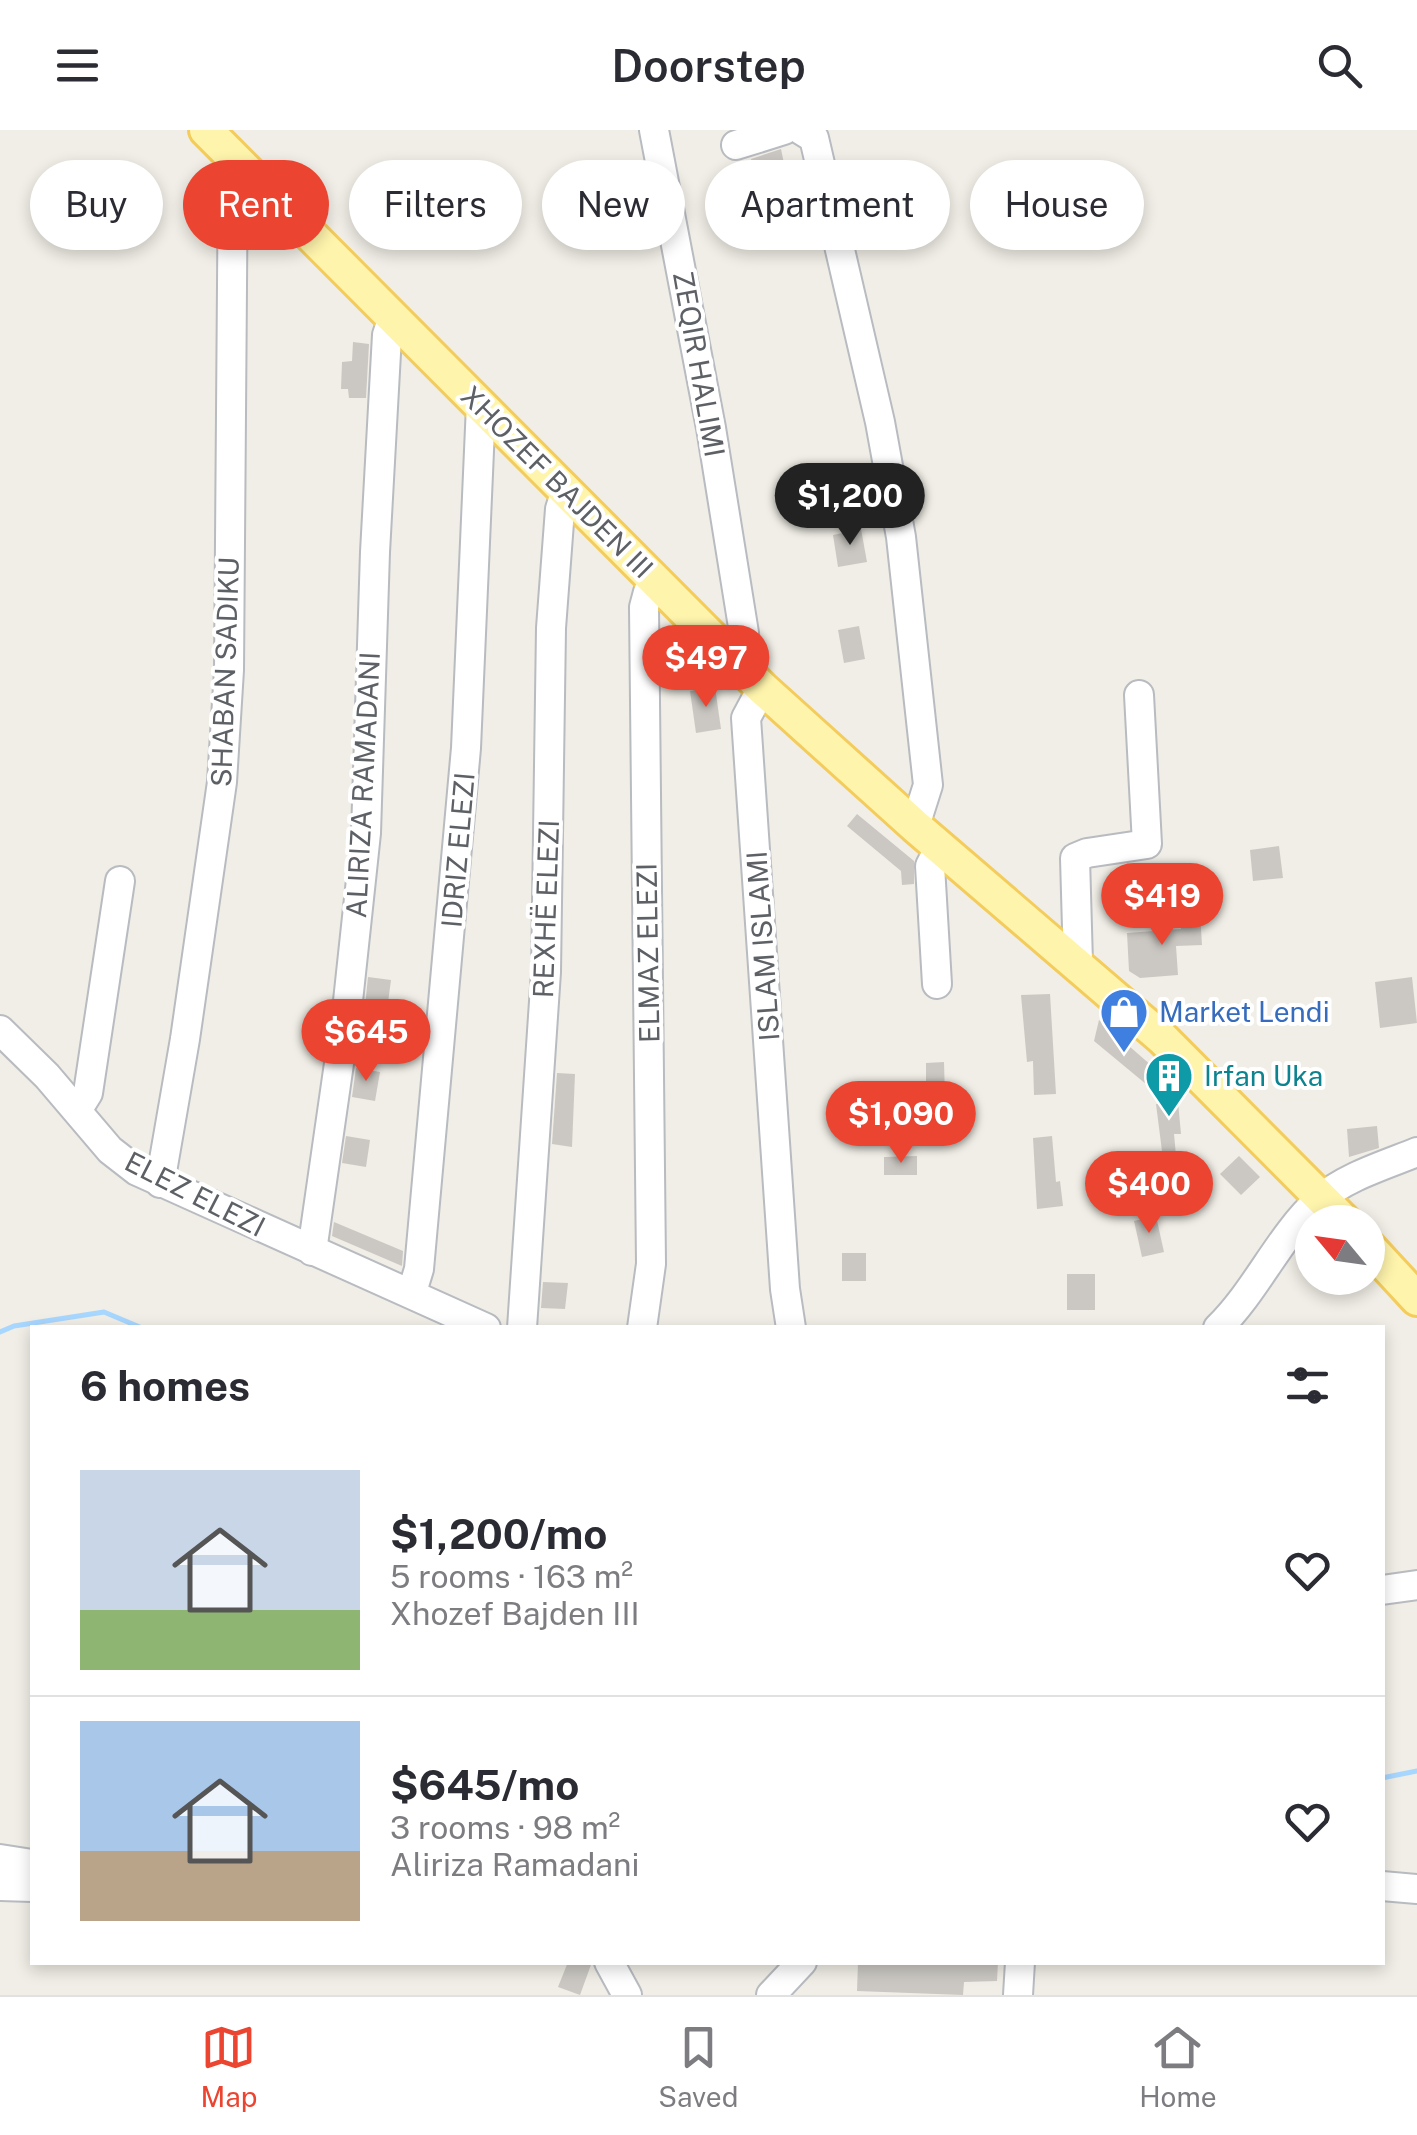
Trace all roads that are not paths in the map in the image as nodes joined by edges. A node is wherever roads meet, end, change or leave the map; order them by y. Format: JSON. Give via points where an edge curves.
{"nodes":[{"id":1,"x":206,"y":130,"type":"edge"},
{"id":2,"x":654,"y":130,"type":"edge"},
{"id":3,"x":784,"y":130,"type":"edge"},
{"id":4,"x":801,"y":130,"type":"edge"},
{"id":5,"x":736,"y":146,"type":"dead end"},
{"id":6,"x":233,"y":157,"type":"junction"},
{"id":7,"x":392,"y":317,"type":"junction"},
{"id":8,"x":481,"y":404,"type":"junction"},
{"id":9,"x":566,"y":490,"type":"junction"},
{"id":10,"x":656,"y":582,"type":"junction"},
{"id":11,"x":729,"y":654,"type":"junction"},
{"id":12,"x":762,"y":688,"type":"junction"},
{"id":13,"x":1140,"y":695,"type":"dead end"},
{"id":14,"x":927,"y":836,"type":"junction"},
{"id":15,"x":1061,"y":854,"type":"dead end"},
{"id":16,"x":120,"y":882,"type":"dead end"},
{"id":17,"x":1050,"y":941,"type":"junction"},
{"id":18,"x":1078,"y":963,"type":"junction"},
{"id":19,"x":937,"y":984,"type":"dead end"},
{"id":20,"x":0,"y":1030,"type":"edge"},
{"id":21,"x":78,"y":1110,"type":"junction"},
{"id":22,"x":1417,"y":1152,"type":"edge"},
{"id":23,"x":160,"y":1183,"type":"junction"},
{"id":24,"x":1322,"y":1198,"type":"junction"},
{"id":25,"x":1329,"y":1205,"type":"edge"},
{"id":26,"x":312,"y":1251,"type":"junction"},
{"id":27,"x":1385,"y":1264,"type":"edge"},
{"id":28,"x":412,"y":1292,"type":"junction"},
{"id":29,"x":1417,"y":1299,"type":"edge"},
{"id":30,"x":480,"y":1325,"type":"edge"},
{"id":31,"x":522,"y":1325,"type":"edge"},
{"id":32,"x":642,"y":1325,"type":"edge"},
{"id":33,"x":791,"y":1325,"type":"edge"},
{"id":34,"x":1221,"y":1325,"type":"edge"},
{"id":35,"x":1417,"y":1585,"type":"edge"},
{"id":36,"x":1385,"y":1590,"type":"edge"},
{"id":37,"x":0,"y":1859,"type":"edge"},
{"id":38,"x":30,"y":1864,"type":"edge"},
{"id":39,"x":0,"y":1886,"type":"edge"},
{"id":40,"x":1385,"y":1886,"type":"edge"},
{"id":41,"x":30,"y":1887,"type":"edge"},
{"id":42,"x":1417,"y":1889,"type":"edge"},
{"id":43,"x":610,"y":1965,"type":"edge"},
{"id":44,"x":799,"y":1965,"type":"edge"},
{"id":45,"x":1020,"y":1965,"type":"edge"},
{"id":46,"x":627,"y":1995,"type":"edge"},
{"id":47,"x":771,"y":1995,"type":"edge"},
{"id":48,"x":1018,"y":1995,"type":"edge"}],
"edges":[{"from":1,"to":6,"type":"main road","name":"XHOZEF BAJDEN III"},
{"from":2,"to":11,"type":"street","name":"ZEQIR HALIMI","via":[[744,633]]},
{"from":3,"to":5,"type":"street"},
{"from":4,"to":14,"type":"street","via":[[814,138],[818,154],[901,537],[928,785]]},
{"from":6,"to":7,"type":"main road","name":"XHOZEF BAJDEN III"},
{"from":6,"to":23,"type":"street","name":"SHABAN SADIKU","via":[[229,670],[222,782]]},
{"from":7,"to":8,"type":"main road","name":"XHOZEF BAJDEN III"},
{"from":7,"to":26,"type":"street","name":"ALIRIZA RAMADANI","via":[[376,532],[366,833]]},
{"from":8,"to":9,"type":"main road","name":"XHOZEF BAJDEN III"},
{"from":8,"to":28,"type":"street","name":"IDRIZ ELEZI","via":[[466,748]]},
{"from":9,"to":10,"type":"main road","name":"XHOZEF BAJDEN III"},
{"from":9,"to":31,"type":"street","name":"REXHË ELEZI","via":[[551,628],[546,972]]},
{"from":10,"to":11,"type":"main road","name":"XHOZEF BAJDEN III"},
{"from":10,"to":32,"type":"street","name":"ELMAZ ELEZI","via":[[644,607],[652,1264]]},
{"from":11,"to":12,"type":"main road","name":"XHOZEF BAJDEN III"},
{"from":12,"to":14,"type":"main road","name":"XHOZEF BAJDEN III"},
{"from":12,"to":33,"type":"street","name":"ISLAM ISLAMI","via":[[746,718]]},
{"from":13,"to":18,"type":"street","via":[[1147,844],[1075,858]]},
{"from":14,"to":17,"type":"main road","name":"XHOZEF BAJDEN III"},
{"from":14,"to":19,"type":"street"},
{"from":15,"to":17,"type":"street","via":[[1064,922]]},
{"from":16,"to":21,"type":"street","via":[[88,1094]]},
{"from":17,"to":18,"type":"main road","name":"XHOZEF BAJDEN III"},
{"from":18,"to":24,"type":"main road","name":"XHOZEF BAJDEN III"},
{"from":20,"to":21,"type":"street","name":"ELEZ ELEZI"},
{"from":21,"to":23,"type":"street","name":"ELEZ ELEZI","via":[[110,1150]]},
{"from":22,"to":24,"type":"street"},
{"from":23,"to":26,"type":"street","name":"ELEZ ELEZI"},
{"from":24,"to":25,"type":"main road","name":"XHOZEF BAJDEN III"},
{"from":24,"to":34,"type":"street"},
{"from":26,"to":28,"type":"street","name":"ELEZ ELEZI"},
{"from":27,"to":29,"type":"main road"},
{"from":28,"to":30,"type":"street","name":"ELEZ ELEZI"},
{"from":35,"to":36,"type":"street"},
{"from":37,"to":38,"type":"street"},
{"from":39,"to":41,"type":"street"},
{"from":40,"to":42,"type":"street"},
{"from":43,"to":46,"type":"street"},
{"from":44,"to":47,"type":"street"},
{"from":45,"to":48,"type":"street"}]}
